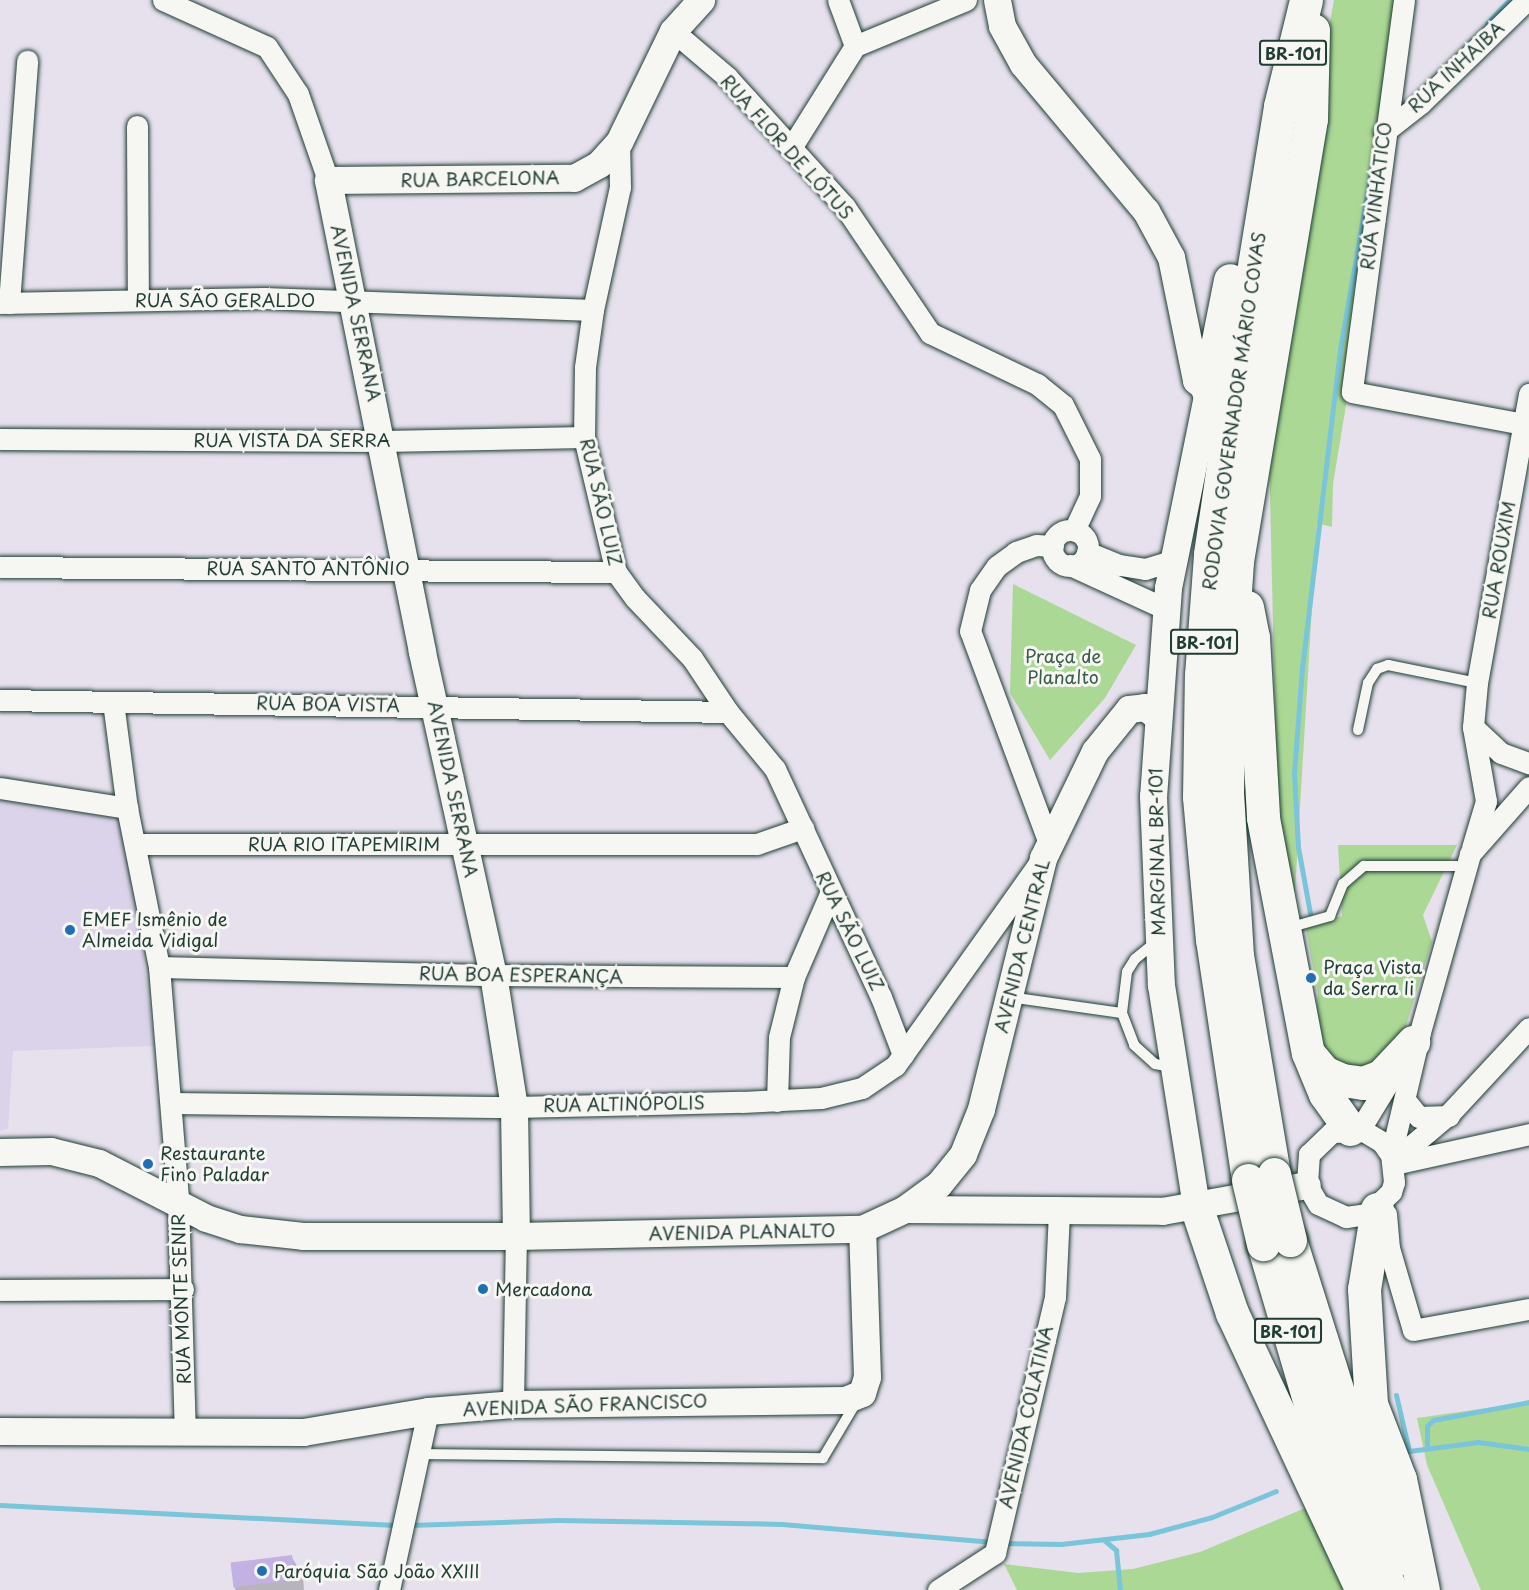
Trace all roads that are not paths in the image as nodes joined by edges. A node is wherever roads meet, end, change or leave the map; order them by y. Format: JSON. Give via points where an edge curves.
{"nodes":[{"id":1,"x":163,"y":0,"type":"edge"},
{"id":2,"x":838,"y":0,"type":"edge"},
{"id":3,"x":966,"y":0,"type":"edge"},
{"id":4,"x":999,"y":0,"type":"edge"},
{"id":5,"x":1306,"y":0,"type":"edge"},
{"id":6,"x":1314,"y":0,"type":"edge"},
{"id":7,"x":1404,"y":0,"type":"edge"},
{"id":8,"x":1527,"y":0,"type":"edge"},
{"id":9,"x":697,"y":2,"type":"edge"},
{"id":10,"x":673,"y":31,"type":"junction"},
{"id":11,"x":855,"y":46,"type":"junction"},
{"id":12,"x":27,"y":61,"type":"dead end"},
{"id":13,"x":1280,"y":106,"type":"junction"},
{"id":14,"x":137,"y":126,"type":"dead end"},
{"id":15,"x":1384,"y":132,"type":"junction"},
{"id":16,"x":619,"y":142,"type":"junction"},
{"id":17,"x":791,"y":148,"type":"junction"},
{"id":18,"x":328,"y":180,"type":"junction"},
{"id":19,"x":138,"y":298,"type":"junction"},
{"id":20,"x":353,"y":301,"type":"junction"},
{"id":21,"x":4,"y":303,"type":"edge"},
{"id":22,"x":593,"y":310,"type":"junction"},
{"id":23,"x":1208,"y":391,"type":"junction"},
{"id":24,"x":1529,"y":394,"type":"edge"},
{"id":25,"x":1523,"y":424,"type":"junction"},
{"id":26,"x":584,"y":437,"type":"junction"},
{"id":27,"x":0,"y":439,"type":"edge"},
{"id":28,"x":382,"y":441,"type":"junction"},
{"id":29,"x":1074,"y":530,"type":"junction"},
{"id":30,"x":1053,"y":546,"type":"junction"},
{"id":31,"x":1088,"y":552,"type":"junction"},
{"id":32,"x":1174,"y":560,"type":"junction"},
{"id":33,"x":1237,"y":561,"type":"junction"},
{"id":34,"x":1070,"y":565,"type":"junction"},
{"id":35,"x":0,"y":567,"type":"edge"},
{"id":36,"x":405,"y":568,"type":"junction"},
{"id":37,"x":616,"y":572,"type":"junction"},
{"id":38,"x":1166,"y":609,"type":"junction"},
{"id":39,"x":1477,"y":683,"type":"junction"},
{"id":40,"x":0,"y":700,"type":"edge"},
{"id":41,"x":113,"y":702,"type":"junction"},
{"id":42,"x":434,"y":705,"type":"junction"},
{"id":43,"x":728,"y":712,"type":"junction"},
{"id":44,"x":1158,"y":717,"type":"junction"},
{"id":45,"x":1473,"y":727,"type":"junction"},
{"id":46,"x":1358,"y":730,"type":"dead end"},
{"id":47,"x":1529,"y":763,"type":"edge"},
{"id":48,"x":1529,"y":787,"type":"edge"},
{"id":49,"x":0,"y":788,"type":"edge"},
{"id":50,"x":126,"y":808,"type":"junction"},
{"id":51,"x":803,"y":828,"type":"junction"},
{"id":52,"x":135,"y":844,"type":"junction"},
{"id":53,"x":465,"y":844,"type":"junction"},
{"id":54,"x":1046,"y":851,"type":"junction"},
{"id":55,"x":1469,"y":860,"type":"junction"},
{"id":56,"x":830,"y":894,"type":"junction"},
{"id":57,"x":995,"y":926,"type":"junction"},
{"id":58,"x":1285,"y":928,"type":"junction"},
{"id":59,"x":1159,"y":940,"type":"junction"},
{"id":60,"x":1022,"y":943,"type":"junction"},
{"id":61,"x":159,"y":967,"type":"junction"},
{"id":62,"x":493,"y":975,"type":"junction"},
{"id":63,"x":794,"y":977,"type":"junction"},
{"id":64,"x":1009,"y":996,"type":"junction"},
{"id":65,"x":1122,"y":1013,"type":"junction"},
{"id":66,"x":1529,"y":1028,"type":"edge"},
{"id":67,"x":1416,"y":1037,"type":"junction"},
{"id":68,"x":1308,"y":1053,"type":"junction"},
{"id":69,"x":903,"y":1055,"type":"junction"},
{"id":70,"x":1174,"y":1068,"type":"junction"},
{"id":71,"x":1405,"y":1100,"type":"junction"},
{"id":72,"x":777,"y":1101,"type":"junction"},
{"id":73,"x":172,"y":1103,"type":"junction"},
{"id":74,"x":514,"y":1107,"type":"junction"},
{"id":75,"x":1449,"y":1114,"type":"junction"},
{"id":76,"x":1355,"y":1129,"type":"junction"},
{"id":77,"x":1529,"y":1134,"type":"edge"},
{"id":78,"x":1468,"y":1144,"type":"junction"},
{"id":79,"x":0,"y":1152,"type":"edge"},
{"id":80,"x":963,"y":1154,"type":"junction"},
{"id":81,"x":1393,"y":1160,"type":"junction"},
{"id":82,"x":1261,"y":1177,"type":"junction"},
{"id":83,"x":1307,"y":1185,"type":"junction"},
{"id":84,"x":178,"y":1200,"type":"junction"},
{"id":85,"x":1381,"y":1205,"type":"junction"},
{"id":86,"x":1196,"y":1206,"type":"junction"},
{"id":87,"x":960,"y":1208,"type":"junction"},
{"id":88,"x":905,"y":1209,"type":"junction"},
{"id":89,"x":1059,"y":1212,"type":"junction"},
{"id":90,"x":862,"y":1229,"type":"junction"},
{"id":91,"x":516,"y":1236,"type":"junction"},
{"id":92,"x":183,"y":1289,"type":"junction"},
{"id":93,"x":0,"y":1290,"type":"edge"},
{"id":94,"x":1529,"y":1309,"type":"edge"},
{"id":95,"x":862,"y":1393,"type":"junction"},
{"id":96,"x":513,"y":1404,"type":"junction"},
{"id":97,"x":428,"y":1412,"type":"junction"},
{"id":98,"x":1329,"y":1415,"type":"junction"},
{"id":99,"x":0,"y":1431,"type":"edge"},
{"id":100,"x":185,"y":1434,"type":"junction"},
{"id":101,"x":421,"y":1454,"type":"junction"},
{"id":102,"x":1359,"y":1490,"type":"junction"},
{"id":103,"x":389,"y":1590,"type":"edge"},
{"id":104,"x":938,"y":1590,"type":"edge"},
{"id":105,"x":1362,"y":1590,"type":"edge"},
{"id":106,"x":1391,"y":1590,"type":"edge"},
{"id":107,"x":1416,"y":1590,"type":"edge"},
{"id":108,"x":1423,"y":1590,"type":"edge"}],
"edges":[{"from":1,"to":18,"type":"street","via":[[267,47],[298,94]]},
{"from":2,"to":11,"type":"street"},
{"from":3,"to":11,"type":"street"},
{"from":4,"to":23,"type":"street","via":[[1002,26],[1023,64],[1146,211],[1170,257],[1196,380]]},
{"from":5,"to":13,"type":"main road","name":"RODOVIA GOVERNADOR MÁRIO COVAS","number":"BR-101"},
{"from":6,"to":33,"type":"main road","name":"RODOVIA GOVERNADOR MÁRIO COVAS","number":"BR-101","via":[[1311,119]]},
{"from":7,"to":15,"type":"street","name":"RUA VINHATICO"},
{"from":8,"to":15,"type":"street","name":"RUA INHAIBA","via":[[1421,103]]},
{"from":9,"to":10,"type":"street","name":"RUA SÃO LUIZ"},
{"from":10,"to":16,"type":"street","name":"RUA SÃO LUIZ"},
{"from":10,"to":17,"type":"street","name":"RUA FLOR DE LÓTUS","via":[[727,77]]},
{"from":11,"to":17,"type":"street"},
{"from":12,"to":21,"type":"street"},
{"from":13,"to":23,"type":"main road","via":[[1246,200]]},
{"from":13,"to":82,"type":"main road","name":"RODOVIA GOVERNADOR MÁRIO COVAS","number":"BR-101","via":[[1210,554],[1201,675],[1199,797],[1212,940]]},
{"from":14,"to":19,"type":"street"},
{"from":15,"to":25,"type":"street","name":"RUA VINHATICO","via":[[1353,392]]},
{"from":16,"to":18,"type":"street","name":"RUA BARCELONA","via":[[599,164],[574,178]]},
{"from":16,"to":22,"type":"street","name":"RUA SÃO LUIZ","via":[[620,187]]},
{"from":17,"to":29,"type":"street","name":"RUA FLOR DE LÓTUS","via":[[845,207],[930,333],[1036,384],[1063,405],[1090,459],[1090,496]]},
{"from":18,"to":20,"type":"street","name":"AVENIDA SERRANA"},
{"from":19,"to":20,"type":"street","name":"RUA SÃO GERALDO"},
{"from":19,"to":21,"type":"street","name":"RUA SÃO GERALDO"},
{"from":20,"to":22,"type":"street","name":"RUA SÃO GERALDO"},
{"from":20,"to":28,"type":"street","name":"AVENIDA SERRANA"},
{"from":22,"to":26,"type":"street","name":"RUA SÃO LUIZ","via":[[585,367]]},
{"from":23,"to":32,"type":"street","name":"MARGINAL BR-101"},
{"from":24,"to":25,"type":"street","name":"RUA ROUXIM"},
{"from":25,"to":39,"type":"street","name":"RUA ROUXIM"},
{"from":26,"to":28,"type":"street","name":"RUA VISTA DA SERRA"},
{"from":26,"to":37,"type":"street","name":"RUA SÃO LUIZ"},
{"from":27,"to":28,"type":"street","name":"RUA VISTA DA SERRA"},
{"from":28,"to":36,"type":"street","name":"AVENIDA SERRANA"},
{"from":29,"to":30,"type":"street","via":[[1064,531]]},
{"from":29,"to":31,"type":"street","via":[[1087,541]]},
{"from":30,"to":34,"type":"street","via":[[1055,557]]},
{"from":30,"to":54,"type":"street","via":[[1036,545],[1016,552],[997,566],[980,590],[970,631]]},
{"from":31,"to":32,"type":"street","via":[[1120,565],[1145,569]]},
{"from":31,"to":34,"type":"street","via":[[1081,562]]},
{"from":32,"to":38,"type":"street","name":"MARGINAL BR-101"},
{"from":33,"to":58,"type":"main road","via":[[1252,637],[1263,818]]},
{"from":33,"to":82,"type":"main road","name":"RODOVIA GOVERNADOR MÁRIO COVAS","number":"BR-101","via":[[1227,794],[1238,956]]},
{"from":34,"to":38,"type":"street"},
{"from":35,"to":36,"type":"street","name":"RUA SANTO ANTÔNIO"},
{"from":36,"to":37,"type":"street","name":"RUA SANTO ANTÔNIO"},
{"from":36,"to":42,"type":"street","name":"AVENIDA SERRANA"},
{"from":37,"to":43,"type":"street","name":"RUA SÃO LUIZ","via":[[692,658]]},
{"from":38,"to":44,"type":"street","name":"MARGINAL BR-101"},
{"from":39,"to":45,"type":"street","name":"RUA ROUXIM"},
{"from":39,"to":46,"type":"lane","via":[[1388,665],[1377,669],[1368,683]]},
{"from":40,"to":41,"type":"street","name":"RUA BOA VISTA"},
{"from":41,"to":42,"type":"street","name":"RUA BOA VISTA"},
{"from":41,"to":50,"type":"street","name":"RUA MONTE SENIR"},
{"from":42,"to":43,"type":"street","name":"RUA BOA VISTA"},
{"from":42,"to":53,"type":"street","name":"AVENIDA SERRANA"},
{"from":43,"to":51,"type":"street","name":"RUA SÃO LUIZ","via":[[775,769]]},
{"from":44,"to":54,"type":"street","name":"AVENIDA CENTRAL","via":[[1145,707],[1129,709],[1116,722],[1095,751]]},
{"from":44,"to":59,"type":"street","name":"MARGINAL BR-101","via":[[1153,796]]},
{"from":45,"to":47,"type":"street","via":[[1501,753]]},
{"from":45,"to":55,"type":"street","name":"RUA ROUXIM","via":[[1486,801]]},
{"from":48,"to":55,"type":"street"},
{"from":49,"to":50,"type":"street"},
{"from":50,"to":52,"type":"street","name":"RUA MONTE SENIR"},
{"from":51,"to":53,"type":"street","name":"RUA RIO ITAPEMIRIM","via":[[757,844]]},
{"from":51,"to":56,"type":"street","name":"RUA SÃO LUIZ"},
{"from":52,"to":53,"type":"street","name":"RUA RIO ITAPEMIRIM"},
{"from":52,"to":61,"type":"street","name":"RUA MONTE SENIR"},
{"from":53,"to":62,"type":"street","name":"AVENIDA SERRANA"},
{"from":54,"to":57,"type":"street","name":"RUA ALTINÓPOLIS"},
{"from":54,"to":60,"type":"street","name":"AVENIDA CENTRAL"},
{"from":55,"to":58,"type":"lane","via":[[1364,866],[1343,884],[1330,916]]},
{"from":55,"to":67,"type":"street","name":"RUA ROUXIM"},
{"from":56,"to":63,"type":"street","via":[[810,948]]},
{"from":56,"to":69,"type":"street","name":"RUA SÃO LUIZ","via":[[881,997]]},
{"from":57,"to":60,"type":"street","via":[[1010,926],[1018,932]]},
{"from":57,"to":69,"type":"street","name":"RUA ALTINÓPOLIS"},
{"from":58,"to":68,"type":"main road"},
{"from":59,"to":65,"type":"lane","via":[[1135,959],[1127,972]]},
{"from":59,"to":70,"type":"street","name":"MARGINAL BR-101","via":[[1161,986]]},
{"from":60,"to":64,"type":"street","name":"AVENIDA CENTRAL"},
{"from":61,"to":62,"type":"street","name":"RUA BOA ESPERANÇA"},
{"from":61,"to":73,"type":"street","name":"RUA MONTE SENIR"},
{"from":62,"to":63,"type":"street","name":"RUA BOA ESPERANÇA"},
{"from":62,"to":74,"type":"street","name":"AVENIDA SERRANA"},
{"from":63,"to":72,"type":"street","via":[[779,1037]]},
{"from":64,"to":65,"type":"lane"},
{"from":64,"to":80,"type":"street","name":"AVENIDA CENTRAL","via":[[981,1109]]},
{"from":65,"to":70,"type":"lane","via":[[1134,1046],[1155,1064]]},
{"from":66,"to":75,"type":"street"},
{"from":67,"to":68,"type":"main road","via":[[1382,1076],[1363,1083],[1324,1072]]},
{"from":67,"to":71,"type":"street"},
{"from":67,"to":76,"type":"street"},
{"from":68,"to":76,"type":"main road","via":[[1325,1094]]},
{"from":69,"to":72,"type":"street","name":"RUA ALTINÓPOLIS","via":[[895,1066],[862,1088],[820,1098]]},
{"from":70,"to":86,"type":"street","name":"MARGINAL BR-101"},
{"from":71,"to":75,"type":"street","via":[[1419,1117],[1432,1119]]},
{"from":71,"to":81,"type":"street"},
{"from":72,"to":74,"type":"street","name":"RUA ALTINÓPOLIS"},
{"from":73,"to":74,"type":"street","name":"RUA ALTINÓPOLIS"},
{"from":73,"to":84,"type":"street","name":"RUA MONTE SENIR"},
{"from":74,"to":91,"type":"street","name":"AVENIDA SERRANA"},
{"from":75,"to":78,"type":"street","via":[[1453,1138]]},
{"from":75,"to":81,"type":"street"},
{"from":76,"to":81,"type":"street","via":[[1374,1135]]},
{"from":76,"to":83,"type":"street","via":[[1332,1132],[1315,1145],[1306,1164]]},
{"from":77,"to":78,"type":"street"},
{"from":78,"to":81,"type":"street"},
{"from":79,"to":84,"type":"street","name":"AVENIDA PLANALTO","via":[[51,1151],[99,1163]]},
{"from":80,"to":87,"type":"street","via":[[955,1194]]},
{"from":80,"to":88,"type":"street","name":"AVENIDA CENTRAL","via":[[939,1184]]},
{"from":81,"to":85,"type":"street","via":[[1394,1182]]},
{"from":82,"to":98,"type":"main road","name":"RODOVIA GOVERNADOR MÁRIO COVAS","number":"BR-101","bridge":true,"via":[[1276,1242]]},
{"from":83,"to":85,"type":"street","via":[[1318,1204],[1336,1215],[1357,1217]]},
{"from":83,"to":86,"type":"street","name":"AVENIDA PLANALTO"},
{"from":84,"to":91,"type":"street","name":"AVENIDA PLANALTO","via":[[206,1218],[240,1229],[292,1234]]},
{"from":84,"to":92,"type":"street","name":"RUA MONTE SENIR"},
{"from":85,"to":94,"type":"street","via":[[1413,1330]]},
{"from":85,"to":98,"type":"main road","via":[[1364,1289]]},
{"from":86,"to":89,"type":"street","name":"AVENIDA PLANALTO","via":[[1162,1211]]},
{"from":86,"to":98,"type":"main road","via":[[1232,1313]]},
{"from":87,"to":88,"type":"street","name":"AVENIDA PLANALTO"},
{"from":87,"to":89,"type":"street","name":"AVENIDA PLANALTO"},
{"from":88,"to":90,"type":"street","name":"AVENIDA PLANALTO"},
{"from":89,"to":104,"type":"street","name":"AVENIDA COLATINA","via":[[1055,1297],[995,1552]]},
{"from":90,"to":91,"type":"street","name":"AVENIDA PLANALTO"},
{"from":90,"to":95,"type":"street","via":[[867,1377]]},
{"from":91,"to":96,"type":"street","name":"AVENIDA SERRANA"},
{"from":92,"to":93,"type":"street"},
{"from":92,"to":100,"type":"street","name":"RUA MONTE SENIR"},
{"from":95,"to":96,"type":"street","name":"AVENIDA SÃO FRANCISCO","via":[[845,1400]]},
{"from":95,"to":101,"type":"lane","via":[[823,1458]]},
{"from":96,"to":97,"type":"street","name":"AVENIDA SÃO FRANCISCO"},
{"from":97,"to":100,"type":"street","name":"AVENIDA SÃO FRANCISCO","via":[[303,1432]]},
{"from":97,"to":101,"type":"street"},
{"from":98,"to":102,"type":"main road","name":"RODOVIA GOVERNADOR MÁRIO COVAS","number":"BR-101"},
{"from":98,"to":102,"type":"main road"},
{"from":99,"to":100,"type":"street","name":"AVENIDA SÃO FRANCISCO"},
{"from":101,"to":103,"type":"street"},
{"from":102,"to":105,"type":"main road"},
{"from":102,"to":106,"type":"main road","name":"RODOVIA GOVERNADOR MÁRIO COVAS","number":"BR-101"},
{"from":102,"to":107,"type":"main road","name":"RODOVIA GOVERNADOR MÁRIO COVAS","number":"BR-101"},
{"from":102,"to":108,"type":"main road"}]}
